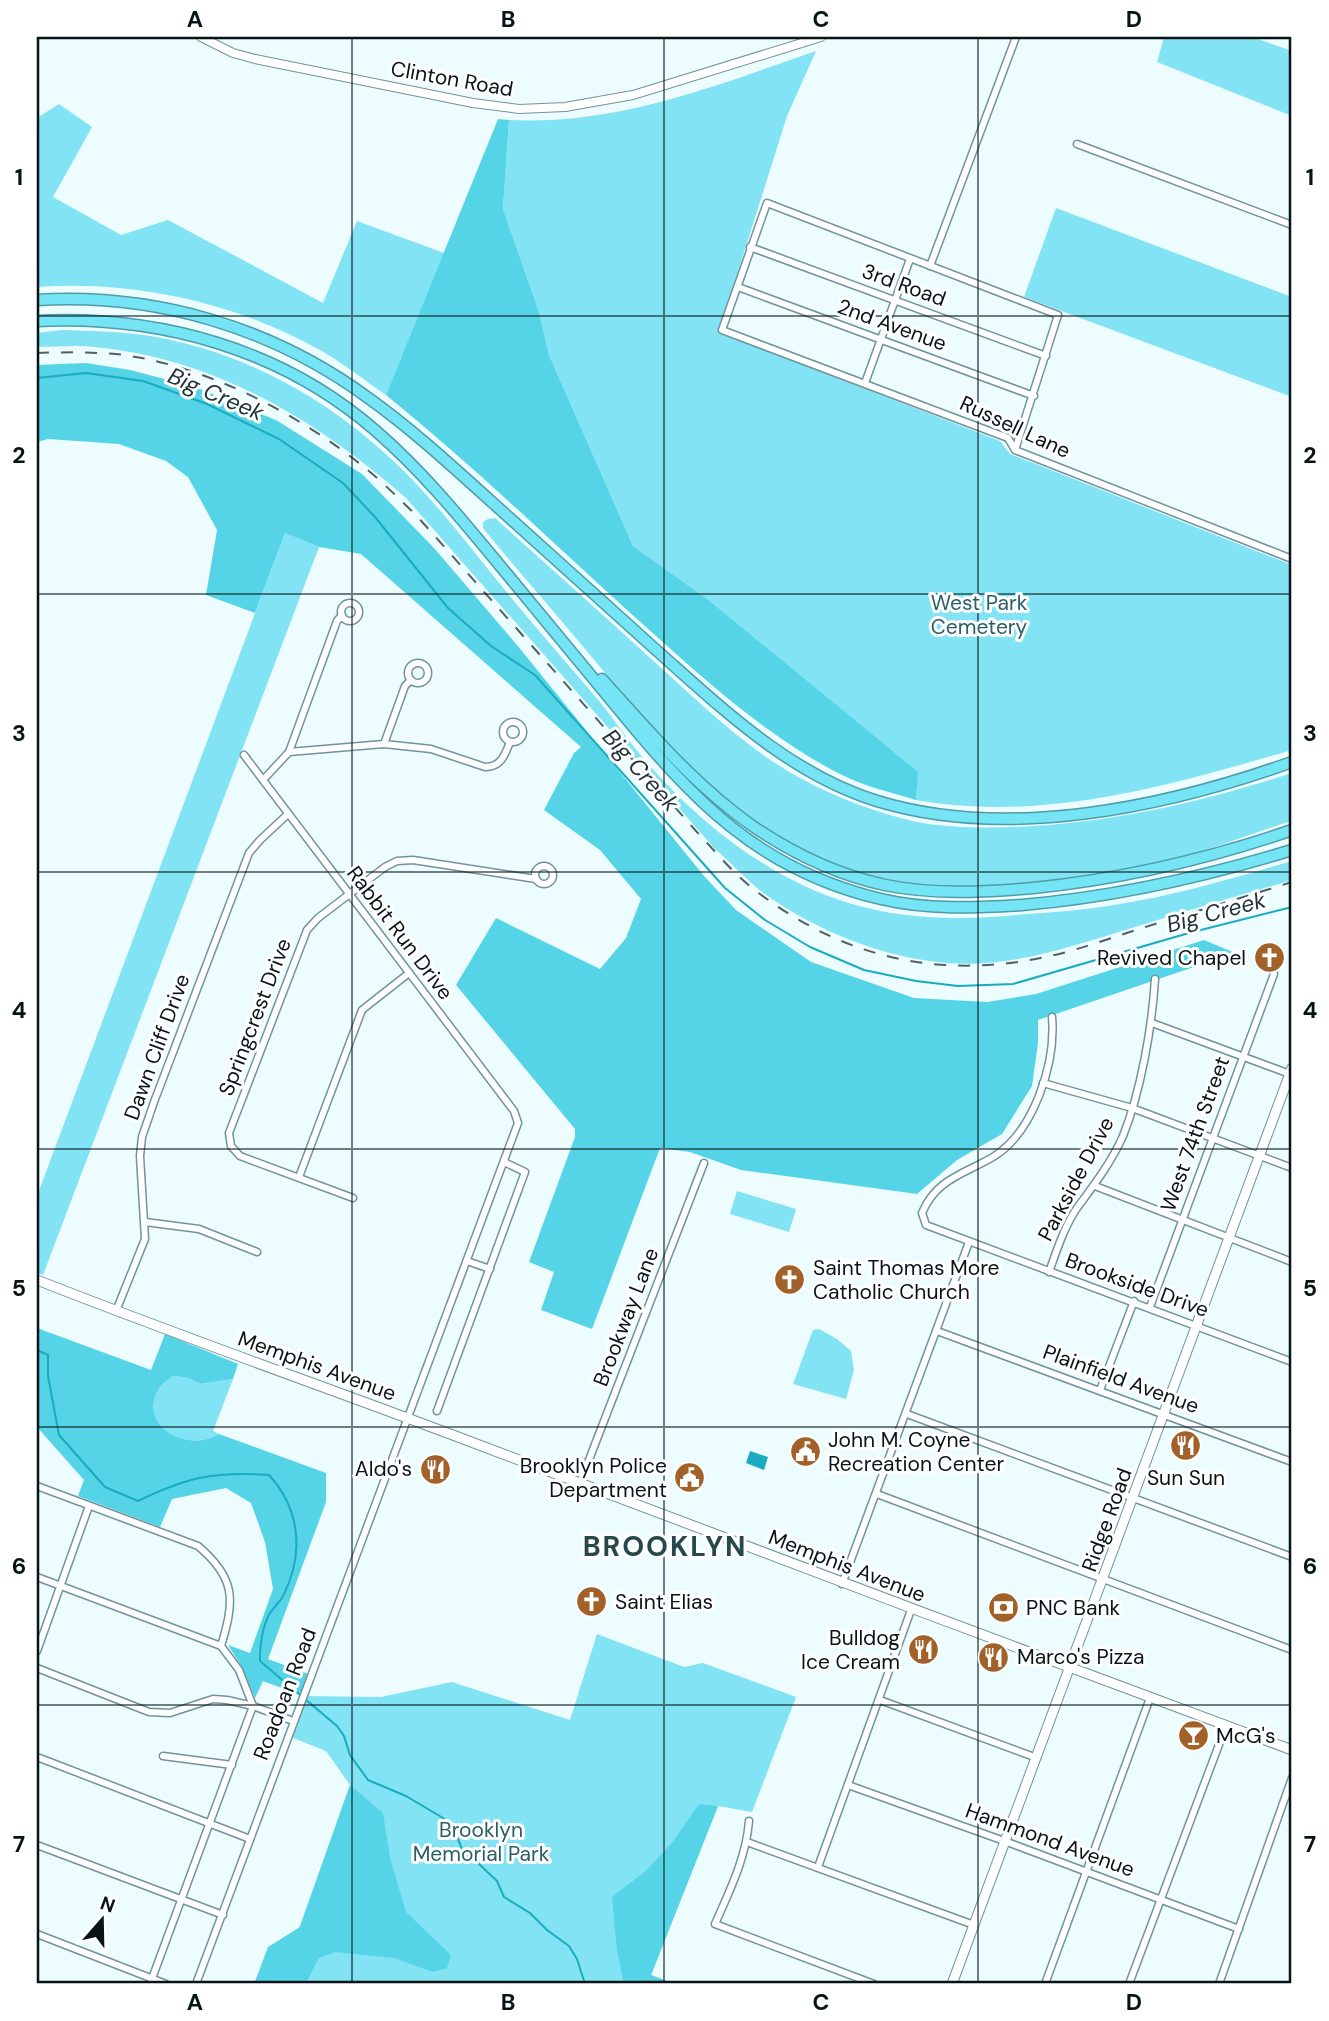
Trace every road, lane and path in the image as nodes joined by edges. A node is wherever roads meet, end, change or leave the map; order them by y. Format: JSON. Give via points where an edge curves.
{"nodes":[{"id":1,"x":201,"y":37,"type":"edge"},
{"id":2,"x":821,"y":37,"type":"edge"},
{"id":3,"x":1016,"y":37,"type":"edge"},
{"id":4,"x":1077,"y":144,"type":"dead end"},
{"id":5,"x":1292,"y":225,"type":"edge"},
{"id":6,"x":750,"y":247,"type":"junction"},
{"id":7,"x":910,"y":259,"type":"junction"},
{"id":8,"x":930,"y":266,"type":"junction"},
{"id":9,"x":738,"y":287,"type":"junction"},
{"id":10,"x":37,"y":300,"type":"edge"},
{"id":11,"x":896,"y":301,"type":"junction"},
{"id":12,"x":37,"y":321,"type":"edge"},
{"id":13,"x":882,"y":339,"type":"junction"},
{"id":14,"x":1046,"y":356,"type":"junction"},
{"id":15,"x":866,"y":383,"type":"junction"},
{"id":16,"x":1034,"y":396,"type":"junction"},
{"id":17,"x":1016,"y":450,"type":"junction"},
{"id":18,"x":1292,"y":559,"type":"edge"},
{"id":19,"x":342,"y":615,"type":"dead end"},
{"id":20,"x":544,"y":619,"type":"junction"},
{"id":21,"x":411,"y":680,"type":"dead end"},
{"id":22,"x":510,"y":741,"type":"dead end"},
{"id":23,"x":384,"y":744,"type":"junction"},
{"id":24,"x":289,"y":752,"type":"junction"},
{"id":25,"x":244,"y":755,"type":"dead end"},
{"id":26,"x":1292,"y":762,"type":"edge"},
{"id":27,"x":263,"y":780,"type":"junction"},
{"id":28,"x":288,"y":814,"type":"junction"},
{"id":29,"x":1292,"y":830,"type":"edge"},
{"id":30,"x":1292,"y":850,"type":"edge"},
{"id":31,"x":536,"y":879,"type":"dead end"},
{"id":32,"x":350,"y":895,"type":"junction"},
{"id":33,"x":409,"y":973,"type":"junction"},
{"id":34,"x":1274,"y":974,"type":"dead end"},
{"id":35,"x":1155,"y":979,"type":"dead end"},
{"id":36,"x":1052,"y":1017,"type":"dead end"},
{"id":37,"x":1152,"y":1023,"type":"junction"},
{"id":38,"x":1243,"y":1056,"type":"junction"},
{"id":39,"x":1291,"y":1072,"type":"edge"},
{"id":40,"x":1043,"y":1083,"type":"junction"},
{"id":41,"x":1132,"y":1108,"type":"junction"},
{"id":42,"x":514,"y":1135,"type":"joint"},
{"id":43,"x":1212,"y":1138,"type":"junction"},
{"id":44,"x":1259,"y":1156,"type":"junction"},
{"id":45,"x":504,"y":1162,"type":"junction"},
{"id":46,"x":704,"y":1163,"type":"dead end"},
{"id":47,"x":1292,"y":1168,"type":"edge"},
{"id":48,"x":299,"y":1177,"type":"junction"},
{"id":49,"x":1095,"y":1186,"type":"junction"},
{"id":50,"x":353,"y":1198,"type":"dead end"},
{"id":51,"x":1182,"y":1220,"type":"junction"},
{"id":52,"x":145,"y":1222,"type":"junction"},
{"id":53,"x":1229,"y":1239,"type":"junction"},
{"id":54,"x":969,"y":1242,"type":"junction"},
{"id":55,"x":257,"y":1252,"type":"dead end"},
{"id":56,"x":467,"y":1261,"type":"junction"},
{"id":57,"x":1292,"y":1262,"type":"edge"},
{"id":58,"x":490,"y":1269,"type":"junction"},
{"id":59,"x":1049,"y":1272,"type":"junction"},
{"id":60,"x":37,"y":1280,"type":"edge"},
{"id":61,"x":1134,"y":1301,"type":"junction"},
{"id":62,"x":1150,"y":1307,"type":"junction"},
{"id":63,"x":116,"y":1311,"type":"junction"},
{"id":64,"x":1197,"y":1326,"type":"junction"},
{"id":65,"x":937,"y":1331,"type":"junction"},
{"id":66,"x":1292,"y":1362,"type":"edge"},
{"id":67,"x":1100,"y":1390,"type":"junction"},
{"id":68,"x":437,"y":1410,"type":"dead end"},
{"id":69,"x":907,"y":1414,"type":"junction"},
{"id":70,"x":1164,"y":1414,"type":"junction"},
{"id":71,"x":409,"y":1418,"type":"junction"},
{"id":72,"x":1292,"y":1462,"type":"edge"},
{"id":73,"x":580,"y":1483,"type":"junction"},
{"id":74,"x":37,"y":1486,"type":"edge"},
{"id":75,"x":877,"y":1494,"type":"junction"},
{"id":76,"x":1133,"y":1498,"type":"junction"},
{"id":77,"x":89,"y":1506,"type":"junction"},
{"id":78,"x":1292,"y":1557,"type":"edge"},
{"id":79,"x":37,"y":1577,"type":"edge"},
{"id":80,"x":1103,"y":1580,"type":"junction"},
{"id":81,"x":842,"y":1584,"type":"junction"},
{"id":82,"x":60,"y":1586,"type":"junction"},
{"id":83,"x":911,"y":1610,"type":"junction"},
{"id":84,"x":220,"y":1646,"type":"junction"},
{"id":85,"x":1292,"y":1650,"type":"edge"},
{"id":86,"x":37,"y":1651,"type":"edge"},
{"id":87,"x":37,"y":1668,"type":"edge"},
{"id":88,"x":1071,"y":1669,"type":"junction"},
{"id":89,"x":1150,"y":1698,"type":"junction"},
{"id":90,"x":880,"y":1700,"type":"junction"},
{"id":91,"x":253,"y":1706,"type":"junction"},
{"id":92,"x":293,"y":1721,"type":"junction"},
{"id":93,"x":1226,"y":1726,"type":"junction"},
{"id":94,"x":1292,"y":1750,"type":"edge"},
{"id":95,"x":163,"y":1756,"type":"dead end"},
{"id":96,"x":37,"y":1757,"type":"edge"},
{"id":97,"x":1037,"y":1758,"type":"junction"},
{"id":98,"x":232,"y":1765,"type":"junction"},
{"id":99,"x":1292,"y":1779,"type":"edge"},
{"id":100,"x":848,"y":1785,"type":"junction"},
{"id":101,"x":749,"y":1821,"type":"dead end"},
{"id":102,"x":209,"y":1824,"type":"junction"},
{"id":103,"x":250,"y":1839,"type":"junction"},
{"id":104,"x":747,"y":1842,"type":"junction"},
{"id":105,"x":1007,"y":1842,"type":"junction"},
{"id":106,"x":37,"y":1845,"type":"edge"},
{"id":107,"x":818,"y":1867,"type":"junction"},
{"id":108,"x":1086,"y":1872,"type":"junction"},
{"id":109,"x":181,"y":1899,"type":"junction"},
{"id":110,"x":1160,"y":1899,"type":"junction"},
{"id":111,"x":223,"y":1914,"type":"junction"},
{"id":112,"x":974,"y":1925,"type":"junction"},
{"id":113,"x":1239,"y":1929,"type":"junction"},
{"id":114,"x":37,"y":1934,"type":"edge"},
{"id":115,"x":151,"y":1981,"type":"edge"},
{"id":116,"x":166,"y":1984,"type":"edge"},
{"id":117,"x":196,"y":1984,"type":"edge"},
{"id":118,"x":874,"y":1984,"type":"edge"},
{"id":119,"x":953,"y":1984,"type":"edge"},
{"id":120,"x":1045,"y":1984,"type":"edge"},
{"id":121,"x":1129,"y":1984,"type":"edge"},
{"id":122,"x":1219,"y":1984,"type":"edge"}],
"edges":[{"from":1,"to":2,"type":"street","name":"Clinton Road","via":[[255,59],[519,109],[565,107],[633,95]]},
{"from":3,"to":8,"type":"street"},
{"from":4,"to":5,"type":"street"},
{"from":6,"to":7,"type":"street","via":[[767,203]]},
{"from":6,"to":9,"type":"street"},
{"from":6,"to":11,"type":"street","name":"3rd Road"},
{"from":7,"to":8,"type":"street"},
{"from":7,"to":11,"type":"street"},
{"from":8,"to":14,"type":"street","via":[[1058,315]]},
{"from":9,"to":13,"type":"street","name":"2nd Avenue"},
{"from":9,"to":15,"type":"street","name":"Russell Lane","via":[[722,330]]},
{"from":10,"to":26,"type":"highway","via":[[117,300],[177,310],[250,332],[313,361],[421,439],[758,737],[814,773],[872,799],[958,817],[1068,814],[1161,800]]},
{"from":11,"to":13,"type":"street"},
{"from":11,"to":14,"type":"street","name":"3rd Road"},
{"from":12,"to":20,"type":"highway","via":[[116,321],[175,331],[236,349],[302,379],[345,407],[402,455]]},
{"from":13,"to":15,"type":"street"},
{"from":13,"to":16,"type":"street","name":"2nd Avenue"},
{"from":14,"to":16,"type":"street"},
{"from":15,"to":17,"type":"street","name":"Russell Lane","via":[[1008,438]]},
{"from":16,"to":17,"type":"street"},
{"from":17,"to":18,"type":"street","name":"Russell Lane"},
{"from":19,"to":24,"type":"street"},
{"from":20,"to":29,"type":"highway","via":[[664,747],[736,814],[804,857],[860,878],[945,892],[1060,885],[1153,870]]},
{"from":20,"to":30,"type":"highway","via":[[648,745],[713,813],[773,857],[843,889],[919,906],[1036,904],[1149,887]]},
{"from":21,"to":23,"type":"street"},
{"from":22,"to":23,"type":"street","via":[[503,758],[492,767],[431,749]]},
{"from":23,"to":24,"type":"street"},
{"from":24,"to":27,"type":"street"},
{"from":25,"to":27,"type":"street","name":"Rabbit Run Drive"},
{"from":27,"to":28,"type":"street","name":"Rabbit Run Drive"},
{"from":28,"to":32,"type":"street","name":"Rabbit Run Drive"},
{"from":28,"to":52,"type":"street","name":"Dawn Cliff Drive","via":[[249,853],[154,1102],[142,1137]]},
{"from":31,"to":32,"type":"street","name":"Springcrest Drive","via":[[404,860],[385,867]]},
{"from":32,"to":33,"type":"street","name":"Rabbit Run Drive"},
{"from":32,"to":48,"type":"street","name":"Springcrest Drive","via":[[307,930],[229,1133],[231,1146],[240,1156]]},
{"from":33,"to":42,"type":"street","name":"Rabbit Run Drive","via":[[514,1111],[518,1123]]},
{"from":33,"to":48,"type":"street","via":[[362,1010]]},
{"from":34,"to":38,"type":"street","name":"West 74th Street"},
{"from":35,"to":37,"type":"street","name":"Parkside Drive"},
{"from":36,"to":40,"type":"street"},
{"from":37,"to":38,"type":"street"},
{"from":37,"to":41,"type":"street","name":"Parkside Drive"},
{"from":38,"to":39,"type":"street"},
{"from":38,"to":43,"type":"street","name":"West 74th Street"},
{"from":39,"to":44,"type":"main road","name":"Ridge Road"},
{"from":40,"to":41,"type":"street"},
{"from":40,"to":54,"type":"street","name":"Brookside Drive","via":[[1034,1109],[1015,1137],[995,1156],[939,1186],[925,1206],[922,1218],[926,1225]]},
{"from":41,"to":43,"type":"street"},
{"from":41,"to":49,"type":"street","name":"Parkside Drive","via":[[1123,1136]]},
{"from":42,"to":45,"type":"street","name":"Roadoan Road"},
{"from":43,"to":44,"type":"street"},
{"from":43,"to":51,"type":"street","name":"West 74th Street"},
{"from":44,"to":47,"type":"street"},
{"from":44,"to":53,"type":"main road","name":"Ridge Road"},
{"from":45,"to":56,"type":"street","name":"Roadoan Road"},
{"from":45,"to":58,"type":"street","via":[[525,1172]]},
{"from":46,"to":73,"type":"street","name":"Brookway Lane"},
{"from":48,"to":50,"type":"street"},
{"from":49,"to":51,"type":"street"},
{"from":49,"to":59,"type":"street","name":"Parkside Drive","via":[[1076,1209]]},
{"from":51,"to":53,"type":"street"},
{"from":51,"to":62,"type":"street","name":"West 74th Street"},
{"from":52,"to":55,"type":"street","via":[[198,1228]]},
{"from":52,"to":63,"type":"street","name":"Dawn Cliff Drive","via":[[145,1239]]},
{"from":53,"to":57,"type":"street"},
{"from":53,"to":64,"type":"main road","name":"Ridge Road"},
{"from":54,"to":59,"type":"street","name":"Brookside Drive"},
{"from":54,"to":65,"type":"street"},
{"from":56,"to":58,"type":"street"},
{"from":56,"to":71,"type":"street","name":"Roadoan Road"},
{"from":58,"to":68,"type":"street"},
{"from":59,"to":61,"type":"street","name":"Brookside Drive"},
{"from":60,"to":63,"type":"main road","name":"Memphis Avenue"},
{"from":61,"to":62,"type":"street","name":"Brookside Drive"},
{"from":61,"to":67,"type":"street"},
{"from":62,"to":64,"type":"street","name":"Brookside Drive"},
{"from":63,"to":71,"type":"main road","name":"Memphis Avenue"},
{"from":64,"to":66,"type":"street","name":"Brookside Drive"},
{"from":64,"to":70,"type":"main road","name":"Ridge Road"},
{"from":65,"to":67,"type":"street","name":"Plainfield Avenue"},
{"from":65,"to":69,"type":"street"},
{"from":67,"to":70,"type":"street","name":"Plainfield Avenue"},
{"from":69,"to":75,"type":"street"},
{"from":69,"to":76,"type":"street"},
{"from":70,"to":72,"type":"street","name":"Plainfield Avenue"},
{"from":70,"to":76,"type":"main road","name":"Ridge Road"},
{"from":71,"to":73,"type":"main road","name":"Memphis Avenue"},
{"from":71,"to":92,"type":"street","name":"Roadoan Road"},
{"from":73,"to":81,"type":"main road","name":"Memphis Avenue"},
{"from":74,"to":77,"type":"street"},
{"from":75,"to":80,"type":"street"},
{"from":75,"to":81,"type":"street"},
{"from":76,"to":78,"type":"street"},
{"from":76,"to":80,"type":"main road","name":"Ridge Road"},
{"from":77,"to":82,"type":"street"},
{"from":77,"to":84,"type":"street","via":[[198,1546],[217,1562],[228,1583],[230,1601]]},
{"from":79,"to":82,"type":"street"},
{"from":80,"to":85,"type":"street"},
{"from":80,"to":88,"type":"main road","name":"Ridge Road"},
{"from":81,"to":83,"type":"main road","name":"Memphis Avenue"},
{"from":82,"to":84,"type":"street"},
{"from":82,"to":86,"type":"street"},
{"from":83,"to":88,"type":"main road","name":"Memphis Avenue"},
{"from":83,"to":90,"type":"street"},
{"from":84,"to":91,"type":"street","via":[[239,1670]]},
{"from":87,"to":91,"type":"street","via":[[149,1712],[170,1713],[214,1699]]},
{"from":88,"to":89,"type":"main road","name":"Memphis Avenue"},
{"from":88,"to":97,"type":"main road","name":"Ridge Road"},
{"from":89,"to":93,"type":"main road","name":"Memphis Avenue"},
{"from":89,"to":108,"type":"street"},
{"from":90,"to":97,"type":"street"},
{"from":90,"to":100,"type":"street"},
{"from":91,"to":92,"type":"street"},
{"from":91,"to":98,"type":"street"},
{"from":92,"to":103,"type":"street","name":"Roadoan Road"},
{"from":93,"to":94,"type":"main road","name":"Memphis Avenue"},
{"from":93,"to":110,"type":"street"},
{"from":95,"to":98,"type":"street"},
{"from":96,"to":102,"type":"street"},
{"from":97,"to":105,"type":"main road","name":"Ridge Road"},
{"from":98,"to":102,"type":"street"},
{"from":99,"to":113,"type":"street"},
{"from":100,"to":105,"type":"street","name":"Hammond Avenue"},
{"from":100,"to":107,"type":"street"},
{"from":101,"to":104,"type":"street"},
{"from":102,"to":103,"type":"street"},
{"from":102,"to":109,"type":"street"},
{"from":103,"to":111,"type":"street","name":"Roadoan Road"},
{"from":104,"to":107,"type":"street"},
{"from":104,"to":118,"type":"street","via":[[715,1924]]},
{"from":105,"to":108,"type":"street","name":"Hammond Avenue"},
{"from":105,"to":112,"type":"main road","name":"Ridge Road"},
{"from":106,"to":109,"type":"street"},
{"from":107,"to":112,"type":"street"},
{"from":108,"to":110,"type":"street","name":"Hammond Avenue"},
{"from":108,"to":120,"type":"street"},
{"from":109,"to":111,"type":"street"},
{"from":109,"to":115,"type":"street"},
{"from":110,"to":113,"type":"street","name":"Hammond Avenue"},
{"from":110,"to":121,"type":"street"},
{"from":111,"to":117,"type":"street","name":"Roadoan Road"},
{"from":112,"to":119,"type":"main road","name":"Ridge Road"},
{"from":113,"to":122,"type":"street"},
{"from":114,"to":115,"type":"street"},
{"from":115,"to":116,"type":"street"}]}
